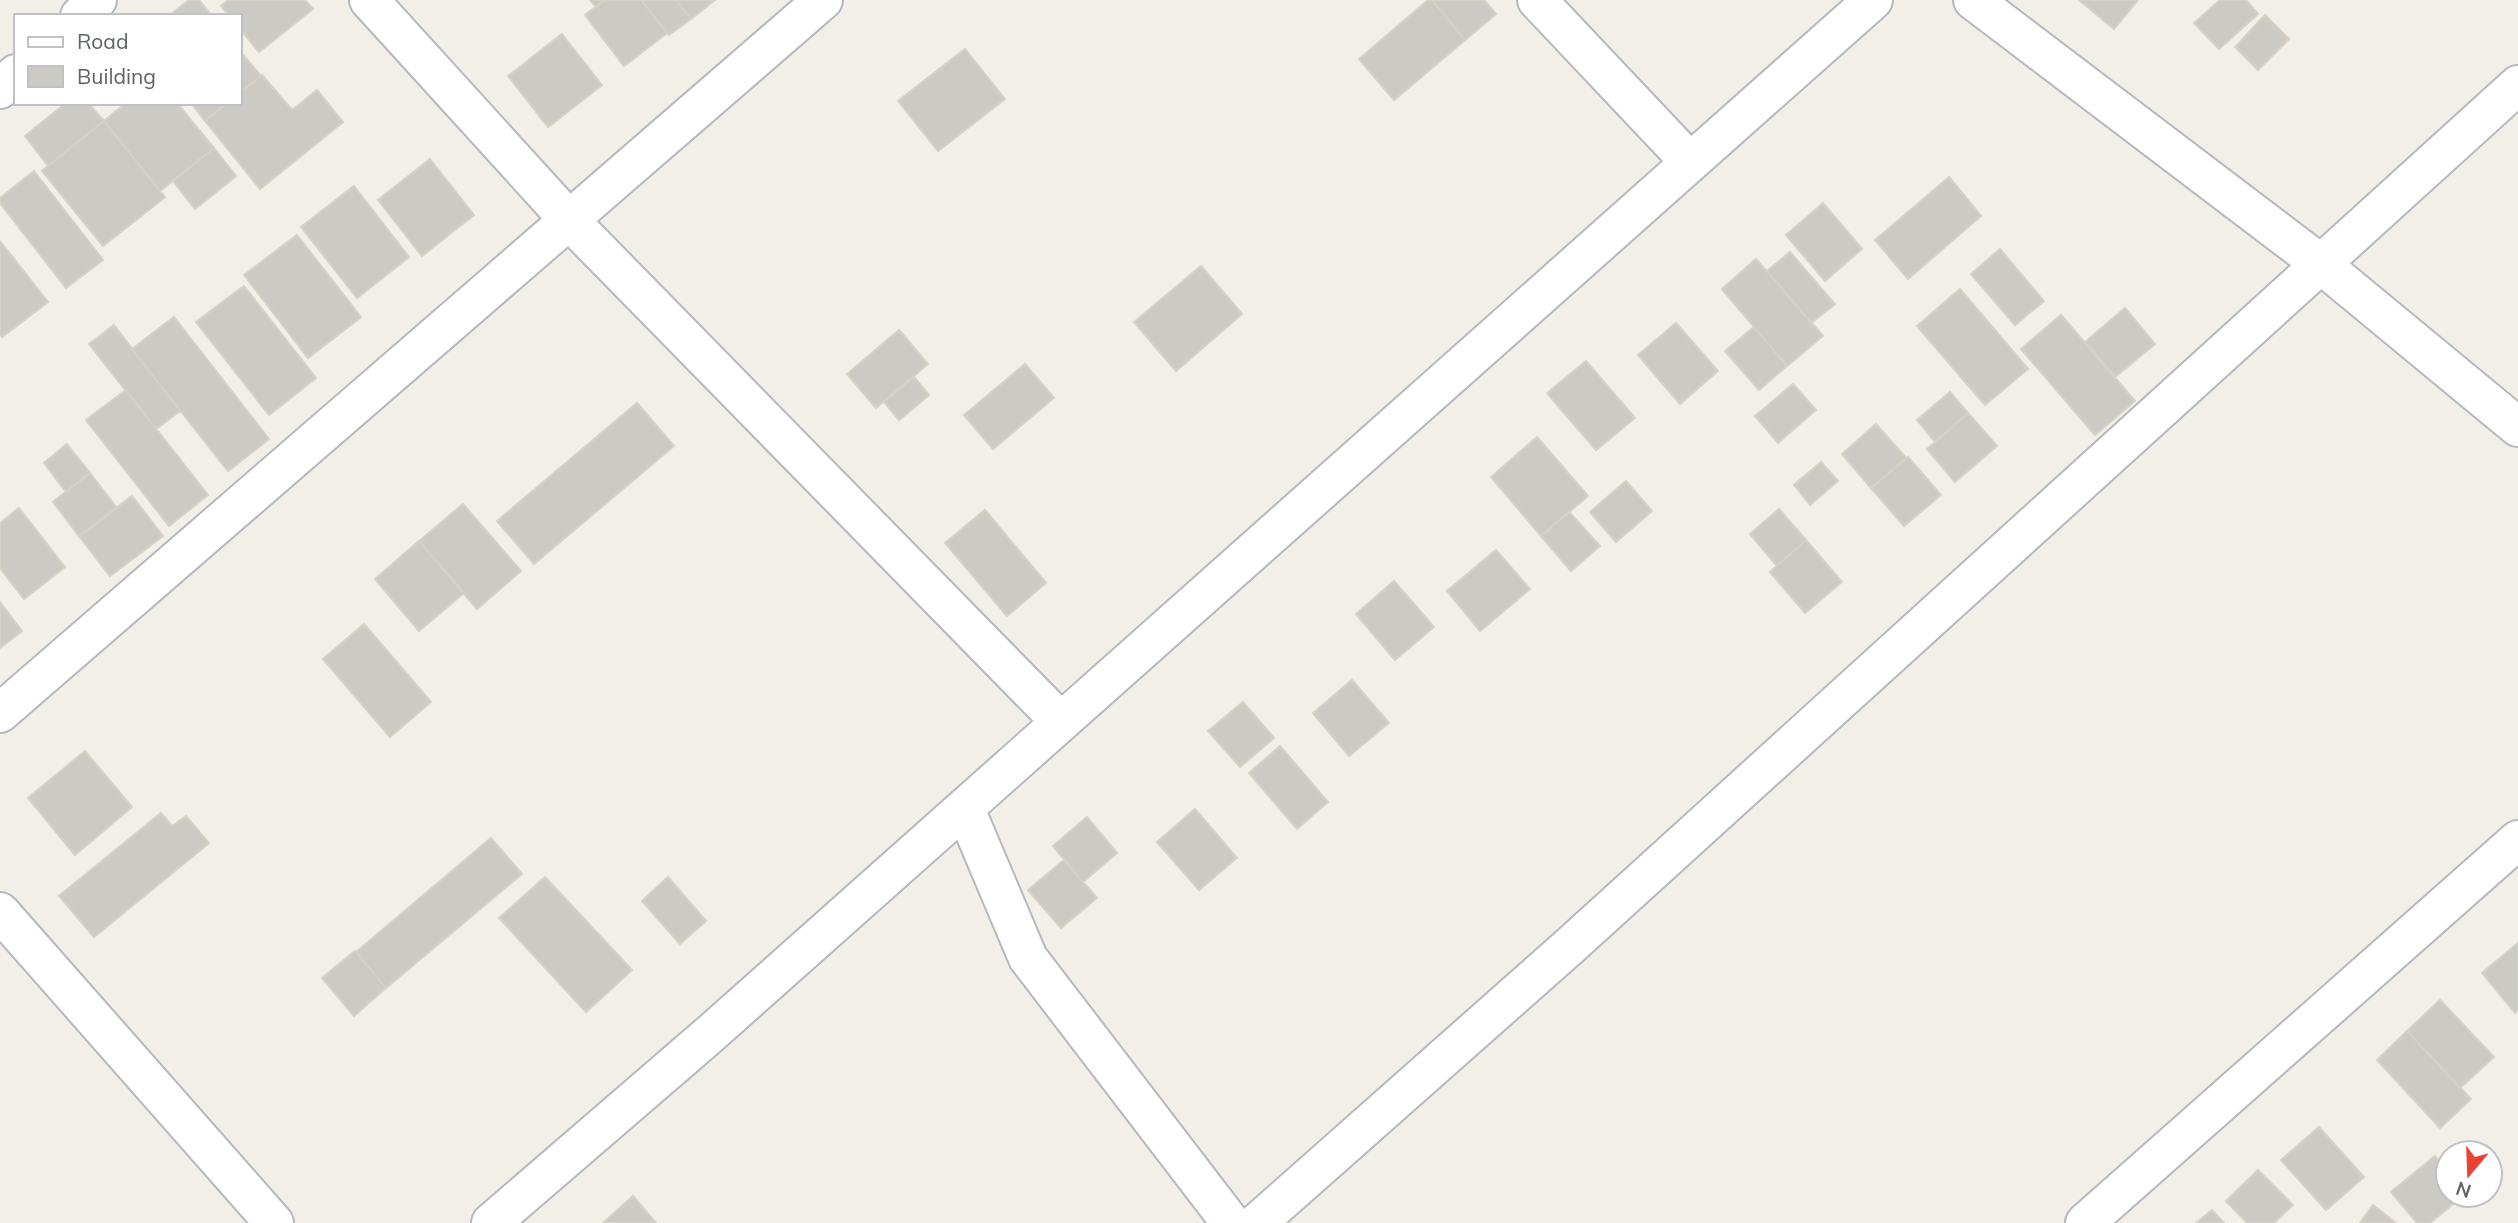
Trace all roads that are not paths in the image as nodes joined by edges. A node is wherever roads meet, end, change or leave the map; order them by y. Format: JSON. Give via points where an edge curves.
{"nodes":[{"id":1,"x":97,"y":0,"type":"edge"},
{"id":2,"x":369,"y":0,"type":"edge"},
{"id":3,"x":822,"y":0,"type":"edge"},
{"id":4,"x":1537,"y":0,"type":"edge"},
{"id":5,"x":1873,"y":0,"type":"edge"},
{"id":6,"x":1973,"y":0,"type":"edge"},
{"id":7,"x":82,"y":14,"type":"edge"},
{"id":8,"x":14,"y":76,"type":"edge"},
{"id":9,"x":2518,"y":85,"type":"edge"},
{"id":10,"x":0,"y":89,"type":"edge"},
{"id":11,"x":1690,"y":162,"type":"junction"},
{"id":12,"x":569,"y":220,"type":"junction"},
{"id":13,"x":2322,"y":265,"type":"junction"},
{"id":14,"x":2518,"y":427,"type":"edge"},
{"id":15,"x":0,"y":713,"type":"edge"},
{"id":16,"x":1061,"y":722,"type":"junction"},
{"id":17,"x":965,"y":808,"type":"junction"},
{"id":18,"x":2518,"y":840,"type":"edge"},
{"id":19,"x":0,"y":912,"type":"edge"},
{"id":20,"x":274,"y":1223,"type":"edge"},
{"id":21,"x":491,"y":1223,"type":"edge"},
{"id":22,"x":1231,"y":1223,"type":"edge"},
{"id":23,"x":1257,"y":1223,"type":"edge"},
{"id":24,"x":2085,"y":1223,"type":"edge"}],
"edges":[{"from":1,"to":7,"type":"street"},
{"from":2,"to":12,"type":"street"},
{"from":3,"to":12,"type":"street"},
{"from":4,"to":11,"type":"street"},
{"from":5,"to":11,"type":"street"},
{"from":6,"to":13,"type":"street"},
{"from":8,"to":10,"type":"street"},
{"from":9,"to":13,"type":"street"},
{"from":11,"to":16,"type":"street"},
{"from":12,"to":15,"type":"street"},
{"from":12,"to":16,"type":"street"},
{"from":13,"to":14,"type":"street"},
{"from":13,"to":23,"type":"street"},
{"from":16,"to":17,"type":"street"},
{"from":17,"to":21,"type":"street"},
{"from":17,"to":22,"type":"street","via":[[1028,958]]},
{"from":18,"to":24,"type":"street"},
{"from":19,"to":20,"type":"street"}]}
